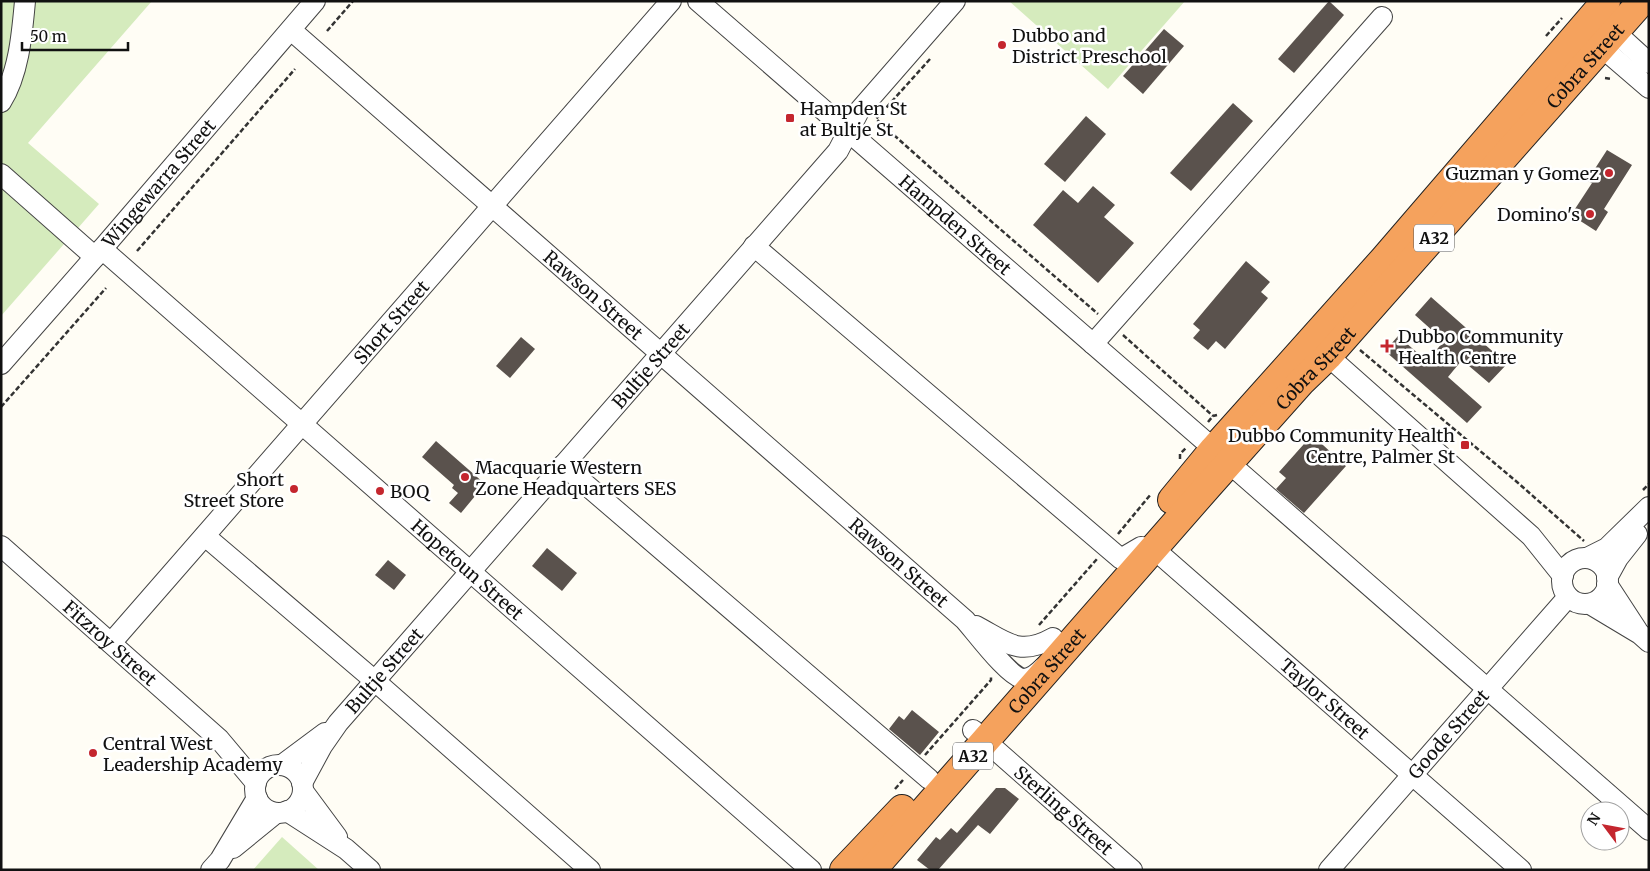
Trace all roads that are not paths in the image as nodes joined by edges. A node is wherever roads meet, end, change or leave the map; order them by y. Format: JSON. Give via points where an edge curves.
{"nodes":[{"id":1,"x":24,"y":1,"type":"edge"},
{"id":2,"x":315,"y":1,"type":"edge"},
{"id":3,"x":671,"y":1,"type":"edge"},
{"id":4,"x":698,"y":1,"type":"edge"},
{"id":5,"x":955,"y":1,"type":"edge"},
{"id":6,"x":1642,"y":1,"type":"edge"},
{"id":7,"x":1382,"y":17,"type":"dead end"},
{"id":8,"x":1600,"y":25,"type":"edge"},
{"id":9,"x":291,"y":30,"type":"junction"},
{"id":10,"x":1649,"y":63,"type":"edge"},
{"id":11,"x":1649,"y":88,"type":"edge"},
{"id":12,"x":1,"y":102,"type":"edge"},
{"id":13,"x":848,"y":132,"type":"junction"},
{"id":14,"x":1,"y":174,"type":"edge"},
{"id":15,"x":491,"y":206,"type":"junction"},
{"id":16,"x":754,"y":246,"type":"junction"},
{"id":17,"x":99,"y":253,"type":"junction"},
{"id":18,"x":1093,"y":344,"type":"junction"},
{"id":19,"x":660,"y":354,"type":"junction"},
{"id":20,"x":1328,"y":356,"type":"junction"},
{"id":21,"x":1,"y":364,"type":"edge"},
{"id":22,"x":1289,"y":382,"type":"junction"},
{"id":23,"x":302,"y":425,"type":"junction"},
{"id":24,"x":1222,"y":456,"type":"junction"},
{"id":25,"x":563,"y":465,"type":"junction"},
{"id":26,"x":1646,"y":499,"type":"edge"},
{"id":27,"x":1649,"y":521,"type":"edge"},
{"id":28,"x":205,"y":536,"type":"junction"},
{"id":29,"x":1531,"y":536,"type":"junction"},
{"id":30,"x":1,"y":546,"type":"edge"},
{"id":31,"x":1154,"y":549,"type":"junction"},
{"id":32,"x":1583,"y":554,"type":"junction"},
{"id":33,"x":1123,"y":558,"type":"junction"},
{"id":34,"x":471,"y":573,"type":"junction"},
{"id":35,"x":1563,"y":576,"type":"junction"},
{"id":36,"x":1607,"y":581,"type":"junction"},
{"id":37,"x":1568,"y":597,"type":"junction"},
{"id":38,"x":1590,"y":604,"type":"junction"},
{"id":39,"x":966,"y":620,"type":"junction"},
{"id":40,"x":1644,"y":638,"type":"edge"},
{"id":41,"x":1063,"y":639,"type":"junction"},
{"id":42,"x":111,"y":643,"type":"junction"},
{"id":43,"x":1018,"y":677,"type":"junction"},
{"id":44,"x":375,"y":681,"type":"junction"},
{"id":45,"x":1488,"y":688,"type":"junction"},
{"id":46,"x":338,"y":723,"type":"junction"},
{"id":47,"x":979,"y":736,"type":"junction"},
{"id":48,"x":219,"y":739,"type":"junction"},
{"id":49,"x":277,"y":766,"type":"junction"},
{"id":50,"x":1412,"y":774,"type":"junction"},
{"id":51,"x":929,"y":780,"type":"junction"},
{"id":52,"x":302,"y":787,"type":"junction"},
{"id":53,"x":256,"y":791,"type":"junction"},
{"id":54,"x":282,"y":812,"type":"junction"},
{"id":55,"x":1649,"y":830,"type":"edge"},
{"id":56,"x":346,"y":848,"type":"junction"},
{"id":57,"x":215,"y":865,"type":"edge"},
{"id":58,"x":370,"y":870,"type":"edge"},
{"id":59,"x":590,"y":870,"type":"edge"},
{"id":60,"x":812,"y":870,"type":"edge"},
{"id":61,"x":844,"y":870,"type":"edge"},
{"id":62,"x":872,"y":870,"type":"edge"},
{"id":63,"x":1132,"y":870,"type":"edge"},
{"id":64,"x":1329,"y":870,"type":"edge"},
{"id":65,"x":1521,"y":870,"type":"edge"}],
"edges":[{"from":1,"to":12,"type":"street","via":[[16,66]]},
{"from":2,"to":9,"type":"street","name":"Wingewarra Street"},
{"from":3,"to":15,"type":"street","name":"Short Street"},
{"from":4,"to":13,"type":"street","name":"Hampden Street"},
{"from":5,"to":13,"type":"street","name":"Bultje Street","via":[[860,110]]},
{"from":6,"to":8,"type":"highway","name":"Cobra Street","number":"A32"},
{"from":7,"to":18,"type":"street"},
{"from":8,"to":10,"type":"street"},
{"from":8,"to":11,"type":"street"},
{"from":8,"to":20,"type":"highway","name":"Cobra Street","number":"A32"},
{"from":8,"to":22,"type":"highway","name":"Cobra Street","number":"A32","via":[[1384,259]]},
{"from":9,"to":15,"type":"street","name":"Rawson Street"},
{"from":9,"to":17,"type":"street","name":"Wingewarra Street"},
{"from":13,"to":16,"type":"street","name":"Bultje Street","via":[[838,151]]},
{"from":13,"to":18,"type":"street","name":"Hampden Street"},
{"from":14,"to":17,"type":"street","name":"Hopetoun Street"},
{"from":15,"to":19,"type":"street","name":"Rawson Street"},
{"from":15,"to":23,"type":"street","name":"Short Street"},
{"from":16,"to":19,"type":"street","name":"Bultje Street"},
{"from":16,"to":33,"type":"street"},
{"from":17,"to":21,"type":"street","name":"Wingewarra Street"},
{"from":17,"to":23,"type":"street","name":"Hopetoun Street"},
{"from":18,"to":24,"type":"street","name":"Hampden Street"},
{"from":19,"to":25,"type":"street","name":"Bultje Street"},
{"from":19,"to":39,"type":"street","name":"Rawson Street"},
{"from":20,"to":22,"type":"highway","via":[[1313,354],[1305,357]]},
{"from":20,"to":29,"type":"street"},
{"from":22,"to":24,"type":"highway","name":"Cobra Street","number":"A32"},
{"from":23,"to":28,"type":"street","name":"Short Street"},
{"from":23,"to":34,"type":"street","name":"Hopetoun Street"},
{"from":24,"to":31,"type":"highway","name":"Cobra Street","number":"A32","via":[[1209,485]]},
{"from":24,"to":33,"type":"highway","name":"Cobra Street","number":"A32"},
{"from":24,"to":45,"type":"street","name":"Hampden Street"},
{"from":25,"to":34,"type":"street","name":"Bultje Street"},
{"from":25,"to":51,"type":"street"},
{"from":26,"to":32,"type":"street","via":[[1607,548]]},
{"from":27,"to":36,"type":"street","via":[[1625,548]]},
{"from":28,"to":42,"type":"street","name":"Short Street"},
{"from":28,"to":44,"type":"street"},
{"from":29,"to":32,"type":"street"},
{"from":29,"to":35,"type":"street"},
{"from":30,"to":42,"type":"street","name":"Fitzroy Street"},
{"from":31,"to":33,"type":"street","via":[[1141,547]]},
{"from":31,"to":41,"type":"highway","name":"Cobra Street","number":"A32"},
{"from":31,"to":50,"type":"street","name":"Taylor Street"},
{"from":32,"to":35,"type":"street","via":[[1565,570]]},
{"from":32,"to":36,"type":"street","via":[[1603,567]]},
{"from":33,"to":41,"type":"highway","name":"Cobra Street","number":"A32"},
{"from":34,"to":44,"type":"street","name":"Bultje Street"},
{"from":34,"to":60,"type":"street","name":"Hopetoun Street"},
{"from":35,"to":37,"type":"street"},
{"from":36,"to":38,"type":"street","via":[[1603,596]]},
{"from":36,"to":40,"type":"street"},
{"from":37,"to":38,"type":"street","via":[[1575,602]]},
{"from":37,"to":45,"type":"street","name":"Goode Street"},
{"from":38,"to":40,"type":"street"},
{"from":39,"to":41,"type":"street","name":"Rawson Street","via":[[1003,641],[1023,648]]},
{"from":39,"to":43,"type":"street","name":"Rawson Street","via":[[1000,662]]},
{"from":41,"to":43,"type":"highway","name":"Cobra Street","number":"A32"},
{"from":41,"to":47,"type":"highway","name":"Cobra Street","number":"A32"},
{"from":42,"to":48,"type":"street","name":"Fitzroy Street"},
{"from":43,"to":47,"type":"highway","name":"Cobra Street","number":"A32"},
{"from":44,"to":46,"type":"street","name":"Bultje Street"},
{"from":44,"to":59,"type":"street"},
{"from":45,"to":50,"type":"street","name":"Goode Street"},
{"from":45,"to":55,"type":"street","name":"Hampden Street"},
{"from":46,"to":49,"type":"street","name":"Bultje Street"},
{"from":46,"to":52,"type":"street","name":"Bultje Street","via":[[322,746]]},
{"from":47,"to":51,"type":"highway","name":"Cobra Street","number":"A32"},
{"from":47,"to":62,"type":"highway","name":"Cobra Street","number":"A32"},
{"from":47,"to":63,"type":"street","name":"Sterling Street"},
{"from":48,"to":49,"type":"street","name":"Fitzroy Street"},
{"from":48,"to":53,"type":"street","name":"Fitzroy Street"},
{"from":49,"to":52,"type":"street","via":[[293,769]]},
{"from":49,"to":53,"type":"street","via":[[264,770],[259,776]]},
{"from":50,"to":64,"type":"street","name":"Goode Street"},
{"from":50,"to":65,"type":"street","name":"Taylor Street"},
{"from":51,"to":61,"type":"highway","name":"Cobra Street","number":"A32"},
{"from":52,"to":54,"type":"street","via":[[298,803]]},
{"from":52,"to":56,"type":"street"},
{"from":53,"to":54,"type":"street","via":[[265,808]]},
{"from":53,"to":57,"type":"street"},
{"from":54,"to":56,"type":"street"},
{"from":54,"to":57,"type":"street"},
{"from":56,"to":58,"type":"street"}]}
